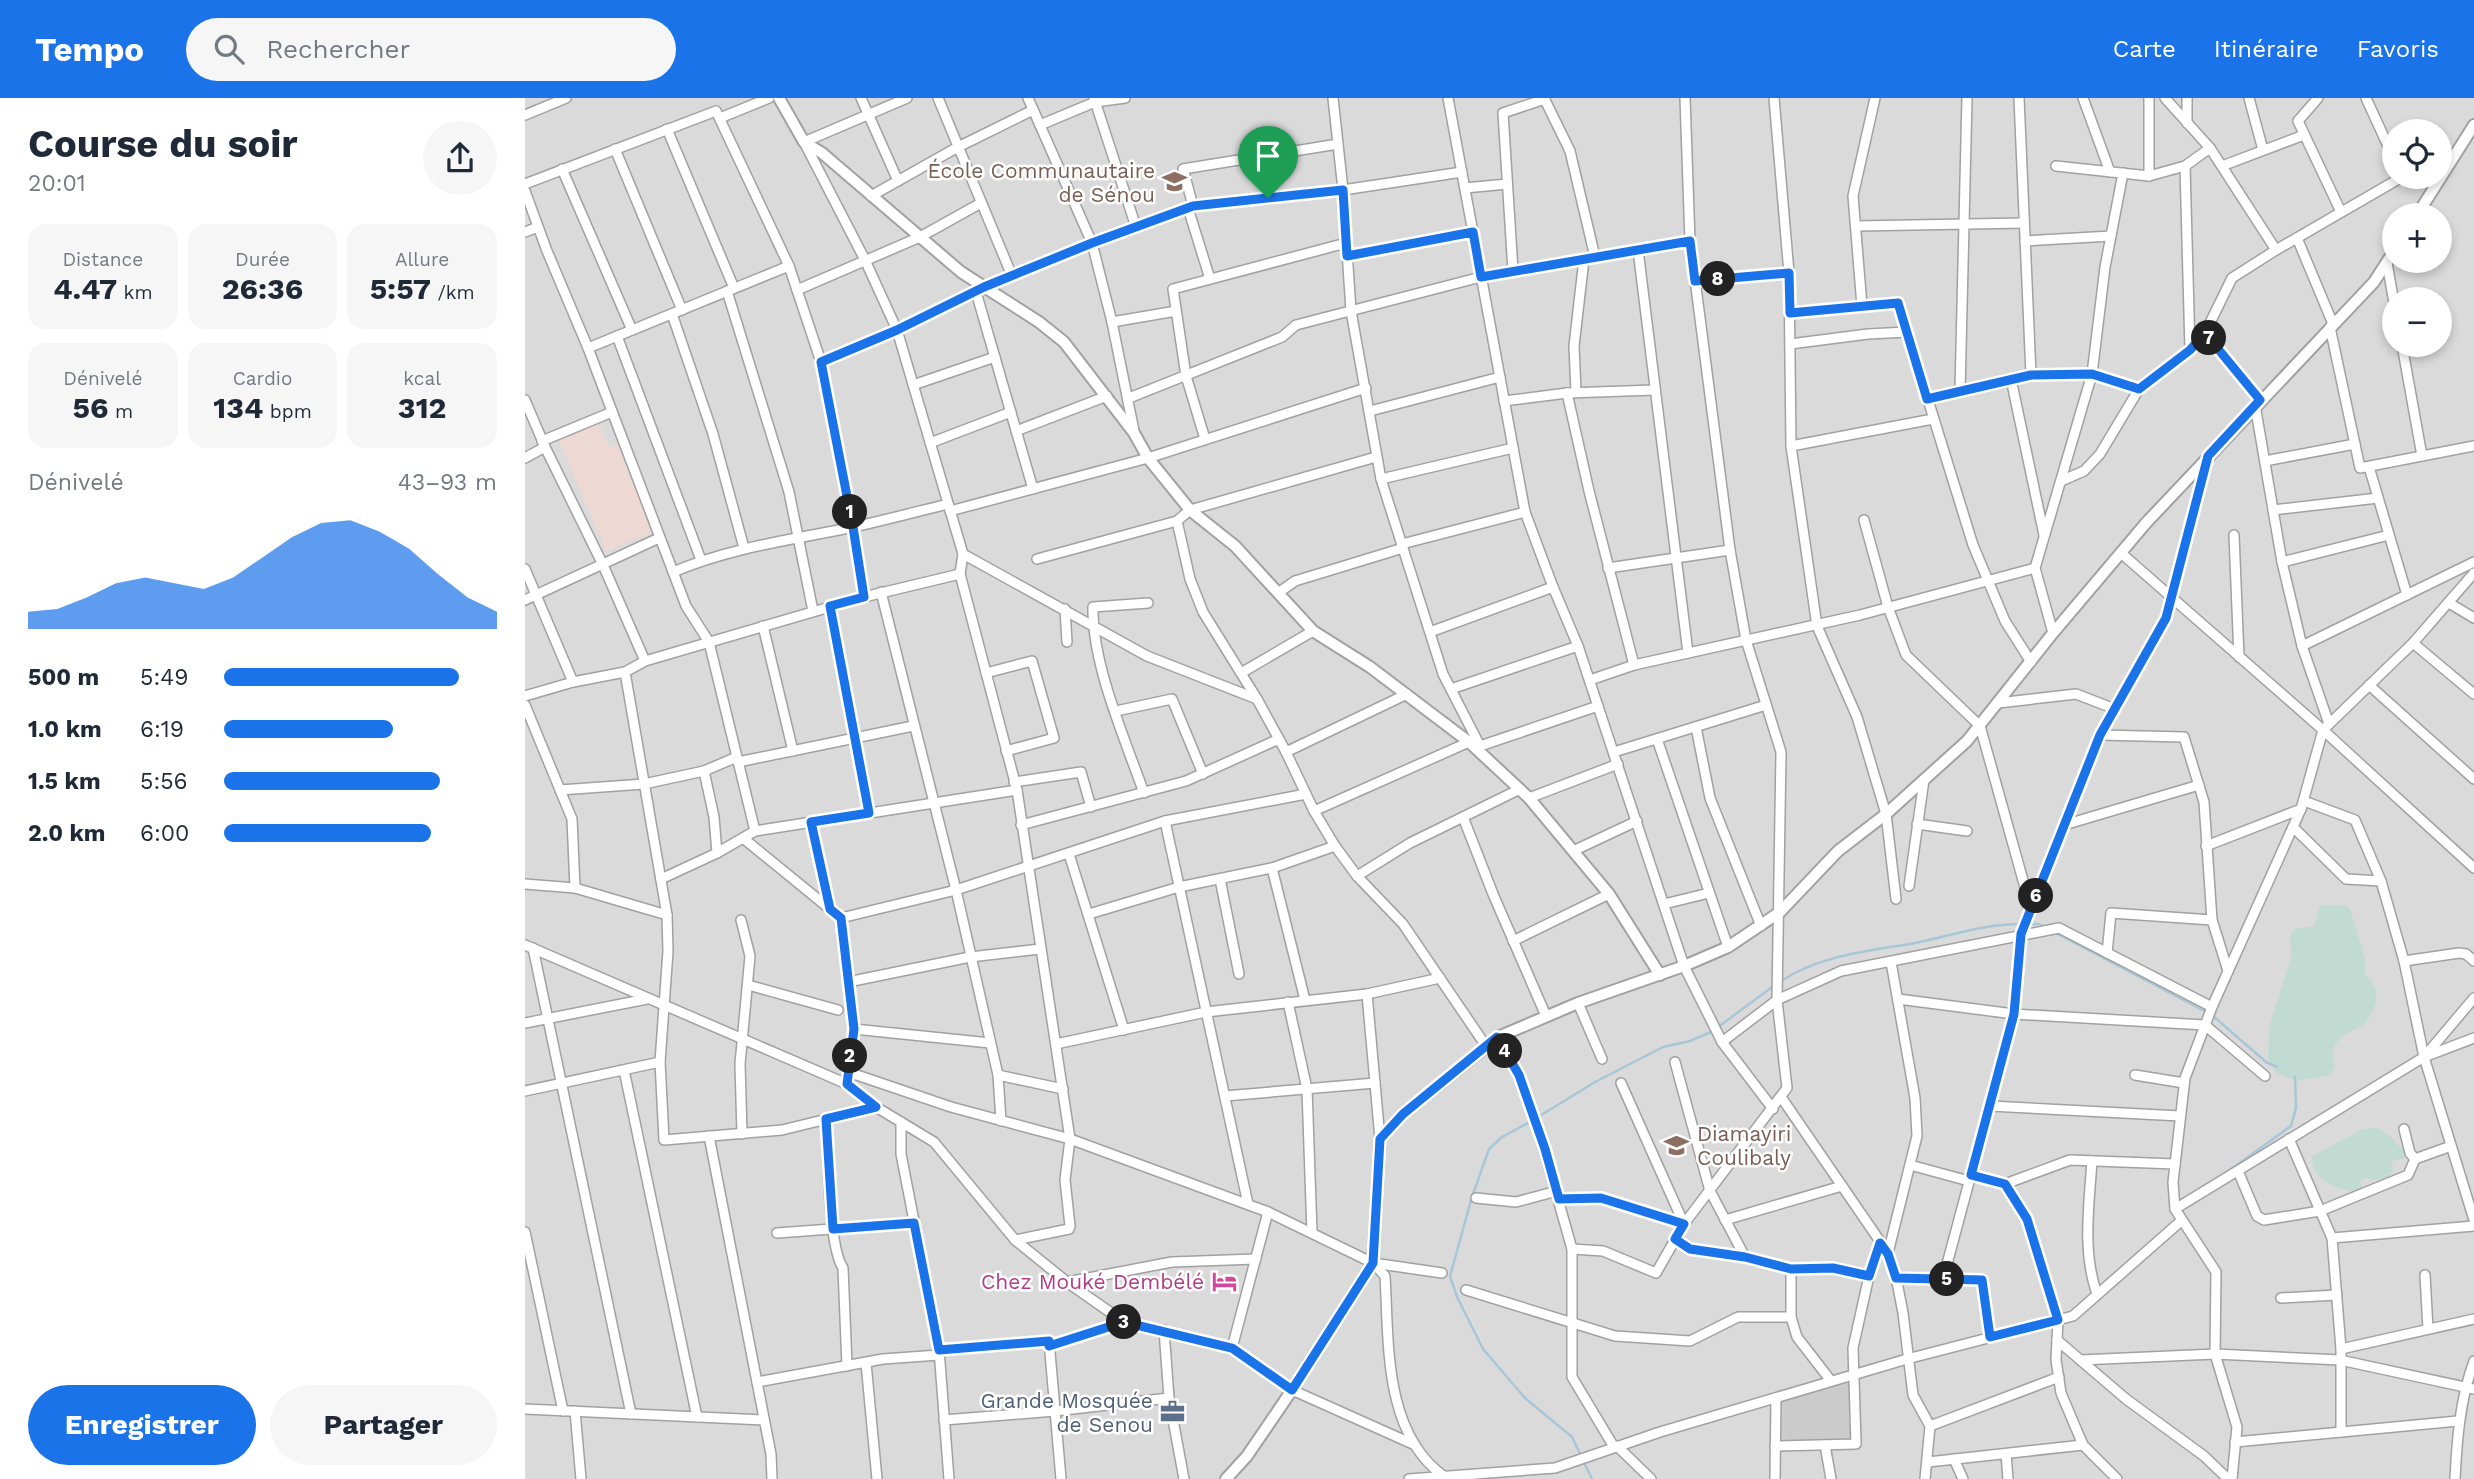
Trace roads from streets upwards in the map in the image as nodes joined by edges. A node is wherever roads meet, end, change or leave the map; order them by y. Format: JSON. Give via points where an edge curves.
{"nodes":[{"id":1,"x":566,"y":98,"type":"edge"},
{"id":2,"x":769,"y":98,"type":"edge"},
{"id":3,"x":779,"y":98,"type":"edge"},
{"id":4,"x":862,"y":98,"type":"edge"},
{"id":5,"x":907,"y":98,"type":"edge"},
{"id":6,"x":938,"y":98,"type":"edge"},
{"id":7,"x":1028,"y":98,"type":"edge"},
{"id":8,"x":1125,"y":98,"type":"edge"},
{"id":9,"x":1333,"y":98,"type":"edge"},
{"id":10,"x":1448,"y":98,"type":"edge"},
{"id":11,"x":1545,"y":98,"type":"edge"},
{"id":12,"x":1685,"y":98,"type":"edge"},
{"id":13,"x":1774,"y":98,"type":"edge"},
{"id":14,"x":1875,"y":98,"type":"edge"},
{"id":15,"x":1967,"y":98,"type":"edge"},
{"id":16,"x":2019,"y":98,"type":"edge"},
{"id":17,"x":2083,"y":98,"type":"edge"},
{"id":18,"x":2149,"y":98,"type":"edge"},
{"id":19,"x":2165,"y":98,"type":"edge"},
{"id":20,"x":2187,"y":98,"type":"edge"},
{"id":21,"x":2249,"y":98,"type":"edge"},
{"id":22,"x":2318,"y":98,"type":"edge"},
{"id":23,"x":2366,"y":98,"type":"edge"},
{"id":24,"x":1095,"y":100,"type":"edge"},
{"id":25,"x":545,"y":102,"type":"edge"},
{"id":26,"x":1033,"y":110,"type":"junction"},
{"id":27,"x":525,"y":115,"type":"edge"},
{"id":28,"x":868,"y":115,"type":"junction"},
{"id":29,"x":720,"y":118,"type":"junction"},
{"id":30,"x":2187,"y":123,"type":"junction"},
{"id":31,"x":1040,"y":125,"type":"junction"},
{"id":32,"x":2474,"y":125,"type":"edge"},
{"id":33,"x":667,"y":129,"type":"junction"},
{"id":34,"x":2382,"y":133,"type":"edge"},
{"id":35,"x":2304,"y":135,"type":"junction"},
{"id":36,"x":804,"y":142,"type":"junction"},
{"id":37,"x":2470,"y":142,"type":"edge"},
{"id":38,"x":1338,"y":144,"type":"junction"},
{"id":39,"x":958,"y":147,"type":"junction"},
{"id":40,"x":2210,"y":148,"type":"junction"},
{"id":41,"x":615,"y":149,"type":"junction"},
{"id":42,"x":2263,"y":150,"type":"junction"},
{"id":43,"x":2056,"y":166,"type":"dead end"},
{"id":44,"x":2185,"y":166,"type":"junction"},
{"id":45,"x":2221,"y":166,"type":"junction"},
{"id":46,"x":562,"y":169,"type":"junction"},
{"id":47,"x":1462,"y":172,"type":"junction"},
{"id":48,"x":2111,"y":172,"type":"junction"},
{"id":49,"x":2123,"y":173,"type":"junction"},
{"id":50,"x":2150,"y":176,"type":"junction"},
{"id":51,"x":898,"y":181,"type":"junction"},
{"id":52,"x":525,"y":184,"type":"edge"},
{"id":53,"x":1507,"y":184,"type":"junction"},
{"id":54,"x":1465,"y":188,"type":"junction"},
{"id":55,"x":2382,"y":188,"type":"edge"},
{"id":56,"x":1343,"y":190,"type":"junction"},
{"id":57,"x":525,"y":191,"type":"edge"},
{"id":58,"x":871,"y":196,"type":"junction"},
{"id":59,"x":981,"y":203,"type":"junction"},
{"id":60,"x":2426,"y":203,"type":"edge"},
{"id":61,"x":1191,"y":207,"type":"junction"},
{"id":62,"x":2341,"y":212,"type":"junction"},
{"id":63,"x":2024,"y":223,"type":"junction"},
{"id":64,"x":1964,"y":224,"type":"junction"},
{"id":65,"x":1856,"y":226,"type":"junction"},
{"id":66,"x":538,"y":227,"type":"junction"},
{"id":67,"x":1136,"y":227,"type":"junction"},
{"id":68,"x":525,"y":232,"type":"edge"},
{"id":69,"x":1473,"y":232,"type":"junction"},
{"id":70,"x":2111,"y":236,"type":"junction"},
{"id":71,"x":920,"y":237,"type":"junction"},
{"id":72,"x":2297,"y":238,"type":"junction"},
{"id":73,"x":1690,"y":241,"type":"junction"},
{"id":74,"x":2025,"y":241,"type":"junction"},
{"id":75,"x":1092,"y":243,"type":"junction"},
{"id":76,"x":1346,"y":243,"type":"junction"},
{"id":77,"x":1638,"y":250,"type":"junction"},
{"id":78,"x":2276,"y":250,"type":"junction"},
{"id":79,"x":1347,"y":256,"type":"junction"},
{"id":80,"x":1595,"y":257,"type":"junction"},
{"id":81,"x":1584,"y":259,"type":"junction"},
{"id":82,"x":865,"y":260,"type":"junction"},
{"id":83,"x":789,"y":266,"type":"junction"},
{"id":84,"x":2382,"y":270,"type":"edge"},
{"id":85,"x":1513,"y":271,"type":"junction"},
{"id":86,"x":1789,"y":273,"type":"junction"},
{"id":87,"x":1011,"y":276,"type":"junction"},
{"id":88,"x":1481,"y":277,"type":"junction"},
{"id":89,"x":1210,"y":279,"type":"junction"},
{"id":90,"x":1695,"y":281,"type":"junction"},
{"id":91,"x":797,"y":289,"type":"junction"},
{"id":92,"x":980,"y":289,"type":"junction"},
{"id":93,"x":731,"y":290,"type":"junction"},
{"id":94,"x":1862,"y":306,"type":"junction"},
{"id":95,"x":682,"y":310,"type":"junction"},
{"id":96,"x":1177,"y":311,"type":"junction"},
{"id":97,"x":1351,"y":311,"type":"junction"},
{"id":98,"x":1790,"y":313,"type":"junction"},
{"id":99,"x":672,"y":314,"type":"junction"},
{"id":100,"x":1112,"y":322,"type":"junction"},
{"id":101,"x":2331,"y":326,"type":"junction"},
{"id":102,"x":632,"y":330,"type":"junction"},
{"id":103,"x":897,"y":330,"type":"junction"},
{"id":104,"x":1907,"y":332,"type":"junction"},
{"id":105,"x":2205,"y":333,"type":"junction"},
{"id":106,"x":617,"y":337,"type":"junction"},
{"id":107,"x":1790,"y":345,"type":"junction"},
{"id":108,"x":588,"y":348,"type":"junction"},
{"id":109,"x":2190,"y":350,"type":"junction"},
{"id":110,"x":995,"y":357,"type":"junction"},
{"id":111,"x":2404,"y":357,"type":"edge"},
{"id":112,"x":821,"y":362,"type":"junction"},
{"id":113,"x":2092,"y":374,"type":"junction"},
{"id":114,"x":2031,"y":375,"type":"junction"},
{"id":115,"x":1186,"y":376,"type":"junction"},
{"id":116,"x":1500,"y":377,"type":"junction"},
{"id":117,"x":2011,"y":379,"type":"junction"},
{"id":118,"x":913,"y":385,"type":"junction"},
{"id":119,"x":1366,"y":388,"type":"junction"},
{"id":120,"x":2139,"y":389,"type":"junction"},
{"id":121,"x":1655,"y":390,"type":"junction"},
{"id":122,"x":1960,"y":391,"type":"junction"},
{"id":123,"x":1571,"y":393,"type":"junction"},
{"id":124,"x":1107,"y":396,"type":"junction"},
{"id":125,"x":1129,"y":398,"type":"junction"},
{"id":126,"x":1927,"y":399,"type":"junction"},
{"id":127,"x":525,"y":400,"type":"edge"},
{"id":128,"x":1504,"y":401,"type":"junction"},
{"id":129,"x":2258,"y":403,"type":"junction"},
{"id":130,"x":1370,"y":411,"type":"junction"},
{"id":131,"x":612,"y":412,"type":"junction"},
{"id":132,"x":1011,"y":412,"type":"junction"},
{"id":133,"x":1934,"y":419,"type":"junction"},
{"id":134,"x":1016,"y":431,"type":"junction"},
{"id":135,"x":1134,"y":433,"type":"junction"},
{"id":136,"x":1205,"y":439,"type":"junction"},
{"id":137,"x":930,"y":443,"type":"junction"},
{"id":138,"x":543,"y":444,"type":"junction"},
{"id":139,"x":2355,"y":444,"type":"junction"},
{"id":140,"x":1791,"y":446,"type":"junction"},
{"id":141,"x":2474,"y":446,"type":"edge"},
{"id":142,"x":1513,"y":448,"type":"junction"},
{"id":143,"x":2208,"y":456,"type":"junction"},
{"id":144,"x":2422,"y":456,"type":"junction"},
{"id":145,"x":1376,"y":457,"type":"junction"},
{"id":146,"x":525,"y":458,"type":"edge"},
{"id":147,"x":1148,"y":458,"type":"junction"},
{"id":148,"x":2265,"y":461,"type":"junction"},
{"id":149,"x":2369,"y":467,"type":"junction"},
{"id":150,"x":1381,"y":479,"type":"junction"},
{"id":151,"x":2061,"y":481,"type":"junction"},
{"id":152,"x":1033,"y":489,"type":"junction"},
{"id":153,"x":2378,"y":498,"type":"junction"},
{"id":154,"x":949,"y":507,"type":"junction"},
{"id":155,"x":1190,"y":510,"type":"junction"},
{"id":156,"x":2273,"y":510,"type":"junction"},
{"id":157,"x":1525,"y":512,"type":"junction"},
{"id":158,"x":1864,"y":520,"type":"dead end"},
{"id":159,"x":1177,"y":521,"type":"junction"},
{"id":160,"x":853,"y":527,"type":"junction"},
{"id":161,"x":2234,"y":535,"type":"dead end"},
{"id":162,"x":2044,"y":536,"type":"junction"},
{"id":163,"x":2389,"y":536,"type":"junction"},
{"id":164,"x":798,"y":537,"type":"junction"},
{"id":165,"x":659,"y":538,"type":"junction"},
{"id":166,"x":1403,"y":546,"type":"junction"},
{"id":167,"x":744,"y":548,"type":"junction"},
{"id":168,"x":1730,"y":550,"type":"junction"},
{"id":169,"x":2121,"y":553,"type":"junction"},
{"id":170,"x":963,"y":554,"type":"junction"},
{"id":171,"x":1676,"y":558,"type":"junction"},
{"id":172,"x":1037,"y":559,"type":"dead end"},
{"id":173,"x":701,"y":560,"type":"junction"},
{"id":174,"x":2282,"y":562,"type":"junction"},
{"id":175,"x":2474,"y":562,"type":"edge"},
{"id":176,"x":603,"y":565,"type":"junction"},
{"id":177,"x":1608,"y":568,"type":"junction"},
{"id":178,"x":2035,"y":568,"type":"junction"},
{"id":179,"x":525,"y":569,"type":"edge"},
{"id":180,"x":673,"y":572,"type":"junction"},
{"id":181,"x":2474,"y":573,"type":"edge"},
{"id":182,"x":960,"y":574,"type":"junction"},
{"id":183,"x":1987,"y":580,"type":"junction"},
{"id":184,"x":1553,"y":587,"type":"junction"},
{"id":185,"x":881,"y":593,"type":"junction"},
{"id":186,"x":1278,"y":593,"type":"junction"},
{"id":187,"x":2407,"y":595,"type":"junction"},
{"id":188,"x":536,"y":596,"type":"junction"},
{"id":189,"x":864,"y":597,"type":"junction"},
{"id":190,"x":2172,"y":597,"type":"junction"},
{"id":191,"x":525,"y":600,"type":"edge"},
{"id":192,"x":1148,"y":603,"type":"dead end"},
{"id":193,"x":2449,"y":603,"type":"junction"},
{"id":194,"x":830,"y":606,"type":"junction"},
{"id":195,"x":1888,"y":607,"type":"junction"},
{"id":196,"x":1065,"y":609,"type":"junction"},
{"id":197,"x":813,"y":611,"type":"junction"},
{"id":198,"x":2474,"y":618,"type":"edge"},
{"id":199,"x":1093,"y":624,"type":"junction"},
{"id":200,"x":763,"y":626,"type":"junction"},
{"id":201,"x":1817,"y":626,"type":"junction"},
{"id":202,"x":1313,"y":631,"type":"junction"},
{"id":203,"x":1430,"y":632,"type":"junction"},
{"id":204,"x":2053,"y":633,"type":"junction"},
{"id":205,"x":1746,"y":640,"type":"junction"},
{"id":206,"x":709,"y":642,"type":"junction"},
{"id":207,"x":1067,"y":642,"type":"dead end"},
{"id":208,"x":2413,"y":643,"type":"junction"},
{"id":209,"x":1579,"y":646,"type":"junction"},
{"id":210,"x":2302,"y":646,"type":"junction"},
{"id":211,"x":1688,"y":653,"type":"junction"},
{"id":212,"x":2239,"y":657,"type":"junction"},
{"id":213,"x":645,"y":661,"type":"junction"},
{"id":214,"x":2031,"y":662,"type":"junction"},
{"id":215,"x":1634,"y":665,"type":"junction"},
{"id":216,"x":625,"y":672,"type":"junction"},
{"id":217,"x":986,"y":673,"type":"junction"},
{"id":218,"x":1241,"y":673,"type":"junction"},
{"id":219,"x":1590,"y":680,"type":"junction"},
{"id":220,"x":573,"y":682,"type":"junction"},
{"id":221,"x":2369,"y":685,"type":"junction"},
{"id":222,"x":1451,"y":689,"type":"junction"},
{"id":223,"x":1407,"y":694,"type":"junction"},
{"id":224,"x":2474,"y":694,"type":"edge"},
{"id":225,"x":525,"y":696,"type":"edge"},
{"id":226,"x":1257,"y":699,"type":"junction"},
{"id":227,"x":1998,"y":703,"type":"junction"},
{"id":228,"x":525,"y":705,"type":"edge"},
{"id":229,"x":1766,"y":705,"type":"junction"},
{"id":230,"x":1598,"y":706,"type":"junction"},
{"id":231,"x":2115,"y":709,"type":"junction"},
{"id":232,"x":1115,"y":711,"type":"junction"},
{"id":233,"x":913,"y":726,"type":"junction"},
{"id":234,"x":1980,"y":726,"type":"junction"},
{"id":235,"x":1696,"y":727,"type":"junction"},
{"id":236,"x":2326,"y":727,"type":"junction"},
{"id":237,"x":2100,"y":735,"type":"junction"},
{"id":238,"x":856,"y":738,"type":"junction"},
{"id":239,"x":1279,"y":739,"type":"junction"},
{"id":240,"x":1657,"y":739,"type":"junction"},
{"id":241,"x":1476,"y":746,"type":"junction"},
{"id":242,"x":793,"y":751,"type":"junction"},
{"id":243,"x":1006,"y":751,"type":"junction"},
{"id":244,"x":1286,"y":752,"type":"junction"},
{"id":245,"x":1614,"y":752,"type":"junction"},
{"id":246,"x":738,"y":759,"type":"junction"},
{"id":247,"x":1618,"y":764,"type":"junction"},
{"id":248,"x":704,"y":771,"type":"junction"},
{"id":249,"x":1203,"y":774,"type":"junction"},
{"id":250,"x":2474,"y":779,"type":"edge"},
{"id":251,"x":1924,"y":780,"type":"junction"},
{"id":252,"x":644,"y":784,"type":"junction"},
{"id":253,"x":2199,"y":785,"type":"junction"},
{"id":254,"x":1016,"y":786,"type":"junction"},
{"id":255,"x":1520,"y":789,"type":"junction"},
{"id":256,"x":560,"y":790,"type":"junction"},
{"id":257,"x":1144,"y":793,"type":"junction"},
{"id":258,"x":1305,"y":794,"type":"junction"},
{"id":259,"x":1529,"y":798,"type":"junction"},
{"id":260,"x":932,"y":803,"type":"junction"},
{"id":261,"x":2302,"y":805,"type":"junction"},
{"id":262,"x":1091,"y":807,"type":"junction"},
{"id":263,"x":1314,"y":811,"type":"junction"},
{"id":264,"x":869,"y":813,"type":"junction"},
{"id":265,"x":1886,"y":814,"type":"junction"},
{"id":266,"x":1463,"y":817,"type":"junction"},
{"id":267,"x":1164,"y":821,"type":"junction"},
{"id":268,"x":1637,"y":821,"type":"junction"},
{"id":269,"x":811,"y":822,"type":"junction"},
{"id":270,"x":1917,"y":824,"type":"junction"},
{"id":271,"x":1021,"y":825,"type":"junction"},
{"id":272,"x":2064,"y":825,"type":"junction"},
{"id":273,"x":2293,"y":827,"type":"junction"},
{"id":274,"x":755,"y":831,"type":"junction"},
{"id":275,"x":1967,"y":831,"type":"dead end"},
{"id":276,"x":743,"y":838,"type":"junction"},
{"id":277,"x":1335,"y":846,"type":"junction"},
{"id":278,"x":2206,"y":846,"type":"junction"},
{"id":279,"x":1573,"y":851,"type":"junction"},
{"id":280,"x":717,"y":853,"type":"junction"},
{"id":281,"x":1069,"y":854,"type":"junction"},
{"id":282,"x":1028,"y":868,"type":"junction"},
{"id":283,"x":1272,"y":868,"type":"junction"},
{"id":284,"x":2474,"y":868,"type":"edge"},
{"id":285,"x":1357,"y":876,"type":"junction"},
{"id":286,"x":661,"y":879,"type":"junction"},
{"id":287,"x":1220,"y":879,"type":"junction"},
{"id":288,"x":2381,"y":881,"type":"junction"},
{"id":289,"x":525,"y":884,"type":"edge"},
{"id":290,"x":1909,"y":886,"type":"dead end"},
{"id":291,"x":1179,"y":887,"type":"junction"},
{"id":292,"x":575,"y":888,"type":"junction"},
{"id":293,"x":956,"y":890,"type":"junction"},
{"id":294,"x":1709,"y":893,"type":"junction"},
{"id":295,"x":1609,"y":894,"type":"junction"},
{"id":296,"x":1896,"y":900,"type":"dead end"},
{"id":297,"x":1664,"y":904,"type":"junction"},
{"id":298,"x":830,"y":909,"type":"junction"},
{"id":299,"x":2031,"y":909,"type":"junction"},
{"id":300,"x":1780,"y":912,"type":"junction"},
{"id":301,"x":1089,"y":914,"type":"junction"},
{"id":302,"x":667,"y":915,"type":"junction"},
{"id":303,"x":841,"y":918,"type":"junction"},
{"id":304,"x":741,"y":920,"type":"dead end"},
{"id":305,"x":2212,"y":920,"type":"junction"},
{"id":306,"x":1761,"y":926,"type":"junction"},
{"id":307,"x":2021,"y":934,"type":"junction"},
{"id":308,"x":1513,"y":941,"type":"junction"},
{"id":309,"x":529,"y":947,"type":"edge"},
{"id":310,"x":1728,"y":947,"type":"junction"},
{"id":311,"x":1040,"y":949,"type":"junction"},
{"id":312,"x":2107,"y":953,"type":"junction"},
{"id":313,"x":970,"y":957,"type":"junction"},
{"id":314,"x":2404,"y":961,"type":"junction"},
{"id":315,"x":2474,"y":961,"type":"edge"},
{"id":316,"x":1891,"y":962,"type":"junction"},
{"id":317,"x":1684,"y":966,"type":"junction"},
{"id":318,"x":2228,"y":971,"type":"junction"},
{"id":319,"x":1239,"y":974,"type":"dead end"},
{"id":320,"x":1660,"y":975,"type":"junction"},
{"id":321,"x":1440,"y":978,"type":"junction"},
{"id":322,"x":848,"y":982,"type":"junction"},
{"id":323,"x":748,"y":985,"type":"junction"},
{"id":324,"x":1367,"y":994,"type":"junction"},
{"id":325,"x":2474,"y":998,"type":"edge"},
{"id":326,"x":649,"y":999,"type":"junction"},
{"id":327,"x":1898,"y":999,"type":"junction"},
{"id":328,"x":1305,"y":1000,"type":"junction"},
{"id":329,"x":1777,"y":1000,"type":"junction"},
{"id":330,"x":1288,"y":1002,"type":"junction"},
{"id":331,"x":1578,"y":1003,"type":"junction"},
{"id":332,"x":663,"y":1005,"type":"junction"},
{"id":333,"x":2212,"y":1007,"type":"junction"},
{"id":334,"x":838,"y":1010,"type":"dead end"},
{"id":335,"x":1206,"y":1012,"type":"junction"},
{"id":336,"x":2014,"y":1014,"type":"junction"},
{"id":337,"x":1546,"y":1016,"type":"junction"},
{"id":338,"x":547,"y":1018,"type":"junction"},
{"id":339,"x":525,"y":1023,"type":"edge"},
{"id":340,"x":2205,"y":1026,"type":"junction"},
{"id":341,"x":854,"y":1029,"type":"junction"},
{"id":342,"x":1124,"y":1030,"type":"junction"},
{"id":343,"x":1497,"y":1037,"type":"junction"},
{"id":344,"x":2474,"y":1038,"type":"edge"},
{"id":345,"x":742,"y":1039,"type":"junction"},
{"id":346,"x":1722,"y":1042,"type":"junction"},
{"id":347,"x":990,"y":1043,"type":"junction"},
{"id":348,"x":1056,"y":1044,"type":"junction"},
{"id":349,"x":1486,"y":1046,"type":"junction"},
{"id":350,"x":2424,"y":1057,"type":"junction"},
{"id":351,"x":1602,"y":1059,"type":"dead end"},
{"id":352,"x":660,"y":1062,"type":"junction"},
{"id":353,"x":1675,"y":1062,"type":"dead end"},
{"id":354,"x":624,"y":1070,"type":"junction"},
{"id":355,"x":848,"y":1072,"type":"junction"},
{"id":356,"x":997,"y":1075,"type":"junction"},
{"id":357,"x":2135,"y":1075,"type":"dead end"},
{"id":358,"x":2265,"y":1076,"type":"dead end"},
{"id":359,"x":561,"y":1083,"type":"junction"},
{"id":360,"x":1375,"y":1083,"type":"junction"},
{"id":361,"x":1621,"y":1083,"type":"dead end"},
{"id":362,"x":2184,"y":1083,"type":"junction"},
{"id":363,"x":847,"y":1084,"type":"junction"},
{"id":364,"x":1063,"y":1089,"type":"junction"},
{"id":365,"x":1307,"y":1089,"type":"junction"},
{"id":366,"x":525,"y":1091,"type":"edge"},
{"id":367,"x":1225,"y":1096,"type":"junction"},
{"id":368,"x":1781,"y":1097,"type":"junction"},
{"id":369,"x":1990,"y":1106,"type":"junction"},
{"id":370,"x":876,"y":1107,"type":"junction"},
{"id":371,"x":1773,"y":1109,"type":"junction"},
{"id":372,"x":2180,"y":1116,"type":"junction"},
{"id":373,"x":826,"y":1119,"type":"junction"},
{"id":374,"x":1001,"y":1121,"type":"junction"},
{"id":375,"x":901,"y":1122,"type":"junction"},
{"id":376,"x":2404,"y":1129,"type":"dead end"},
{"id":377,"x":742,"y":1134,"type":"junction"},
{"id":378,"x":709,"y":1136,"type":"junction"},
{"id":379,"x":1070,"y":1139,"type":"junction"},
{"id":380,"x":1380,"y":1139,"type":"junction"},
{"id":381,"x":2289,"y":1139,"type":"junction"},
{"id":382,"x":2451,"y":1146,"type":"junction"},
{"id":383,"x":2415,"y":1158,"type":"junction"},
{"id":384,"x":2092,"y":1161,"type":"junction"},
{"id":385,"x":2175,"y":1164,"type":"junction"},
{"id":386,"x":1910,"y":1165,"type":"junction"},
{"id":387,"x":2238,"y":1171,"type":"junction"},
{"id":388,"x":1970,"y":1178,"type":"junction"},
{"id":389,"x":2005,"y":1184,"type":"junction"},
{"id":390,"x":1842,"y":1186,"type":"junction"},
{"id":391,"x":1710,"y":1191,"type":"junction"},
{"id":392,"x":1558,"y":1195,"type":"junction"},
{"id":393,"x":1476,"y":1198,"type":"dead end"},
{"id":394,"x":1248,"y":1204,"type":"junction"},
{"id":395,"x":2175,"y":1209,"type":"junction"},
{"id":396,"x":2321,"y":1211,"type":"junction"},
{"id":397,"x":1268,"y":1212,"type":"junction"},
{"id":398,"x":2474,"y":1216,"type":"edge"},
{"id":399,"x":1725,"y":1220,"type":"junction"},
{"id":400,"x":2181,"y":1221,"type":"junction"},
{"id":401,"x":914,"y":1223,"type":"junction"},
{"id":402,"x":1684,"y":1224,"type":"junction"},
{"id":403,"x":2474,"y":1226,"type":"edge"},
{"id":404,"x":833,"y":1229,"type":"junction"},
{"id":405,"x":525,"y":1232,"type":"edge"},
{"id":406,"x":777,"y":1233,"type":"dead end"},
{"id":407,"x":1312,"y":1233,"type":"junction"},
{"id":408,"x":2332,"y":1238,"type":"junction"},
{"id":409,"x":1675,"y":1239,"type":"junction"},
{"id":410,"x":1016,"y":1240,"type":"junction"},
{"id":411,"x":1880,"y":1243,"type":"junction"},
{"id":412,"x":1572,"y":1249,"type":"junction"},
{"id":413,"x":1888,"y":1254,"type":"junction"},
{"id":414,"x":1745,"y":1257,"type":"junction"},
{"id":415,"x":1256,"y":1259,"type":"junction"},
{"id":416,"x":1373,"y":1263,"type":"junction"},
{"id":417,"x":1791,"y":1269,"type":"junction"},
{"id":418,"x":1442,"y":1273,"type":"dead end"},
{"id":419,"x":2425,"y":1275,"type":"dead end"},
{"id":420,"x":1869,"y":1276,"type":"junction"},
{"id":421,"x":1896,"y":1278,"type":"junction"},
{"id":422,"x":1943,"y":1279,"type":"junction"},
{"id":423,"x":1067,"y":1282,"type":"junction"},
{"id":424,"x":1466,"y":1290,"type":"dead end"},
{"id":425,"x":2097,"y":1294,"type":"junction"},
{"id":426,"x":2337,"y":1295,"type":"junction"},
{"id":427,"x":2281,"y":1298,"type":"dead end"},
{"id":428,"x":1791,"y":1317,"type":"junction"},
{"id":429,"x":2474,"y":1319,"type":"edge"},
{"id":430,"x":2058,"y":1320,"type":"junction"},
{"id":431,"x":1124,"y":1322,"type":"junction"},
{"id":432,"x":1572,"y":1323,"type":"junction"},
{"id":433,"x":2428,"y":1329,"type":"junction"},
{"id":434,"x":1164,"y":1330,"type":"junction"},
{"id":435,"x":1990,"y":1337,"type":"junction"},
{"id":436,"x":2057,"y":1340,"type":"junction"},
{"id":437,"x":1049,"y":1346,"type":"junction"},
{"id":438,"x":1232,"y":1348,"type":"junction"},
{"id":439,"x":2341,"y":1349,"type":"junction"},
{"id":440,"x":939,"y":1352,"type":"junction"},
{"id":441,"x":2215,"y":1354,"type":"junction"},
{"id":442,"x":1907,"y":1359,"type":"junction"},
{"id":443,"x":2080,"y":1360,"type":"junction"},
{"id":444,"x":2340,"y":1360,"type":"junction"},
{"id":445,"x":2474,"y":1360,"type":"edge"},
{"id":446,"x":866,"y":1363,"type":"junction"},
{"id":447,"x":847,"y":1366,"type":"junction"},
{"id":448,"x":1853,"y":1375,"type":"junction"},
{"id":449,"x":2059,"y":1377,"type":"junction"},
{"id":450,"x":1831,"y":1381,"type":"junction"},
{"id":451,"x":757,"y":1382,"type":"junction"},
{"id":452,"x":2469,"y":1388,"type":"edge"},
{"id":453,"x":1292,"y":1390,"type":"junction"},
{"id":454,"x":1169,"y":1398,"type":"junction"},
{"id":455,"x":1776,"y":1398,"type":"junction"},
{"id":456,"x":525,"y":1409,"type":"edge"},
{"id":457,"x":563,"y":1411,"type":"junction"},
{"id":458,"x":575,"y":1411,"type":"junction"},
{"id":459,"x":1055,"y":1411,"type":"junction"},
{"id":460,"x":631,"y":1414,"type":"junction"},
{"id":461,"x":697,"y":1417,"type":"junction"},
{"id":462,"x":764,"y":1420,"type":"junction"},
{"id":463,"x":944,"y":1420,"type":"junction"},
{"id":464,"x":2458,"y":1421,"type":"junction"},
{"id":465,"x":1930,"y":1426,"type":"junction"},
{"id":466,"x":2341,"y":1432,"type":"junction"},
{"id":467,"x":2235,"y":1442,"type":"junction"},
{"id":468,"x":1415,"y":1445,"type":"junction"},
{"id":469,"x":1825,"y":1445,"type":"junction"},
{"id":470,"x":2083,"y":1445,"type":"junction"},
{"id":471,"x":1775,"y":1446,"type":"junction"},
{"id":472,"x":1616,"y":1447,"type":"junction"},
{"id":473,"x":2006,"y":1454,"type":"junction"},
{"id":474,"x":1954,"y":1459,"type":"junction"},
{"id":475,"x":1928,"y":1462,"type":"junction"},
{"id":476,"x":1555,"y":1468,"type":"junction"},
{"id":477,"x":1445,"y":1478,"type":"edge"},
{"id":478,"x":581,"y":1479,"type":"edge"},
{"id":479,"x":772,"y":1479,"type":"edge"},
{"id":480,"x":877,"y":1479,"type":"edge"},
{"id":481,"x":949,"y":1479,"type":"edge"},
{"id":482,"x":1061,"y":1479,"type":"edge"},
{"id":483,"x":1184,"y":1479,"type":"edge"},
{"id":484,"x":1226,"y":1479,"type":"edge"},
{"id":485,"x":1409,"y":1479,"type":"edge"},
{"id":486,"x":1558,"y":1479,"type":"edge"},
{"id":487,"x":1651,"y":1479,"type":"edge"},
{"id":488,"x":1775,"y":1479,"type":"edge"},
{"id":489,"x":1832,"y":1479,"type":"edge"},
{"id":490,"x":1925,"y":1479,"type":"edge"},
{"id":491,"x":1963,"y":1479,"type":"edge"},
{"id":492,"x":2008,"y":1479,"type":"edge"},
{"id":493,"x":2117,"y":1479,"type":"edge"},
{"id":494,"x":2230,"y":1479,"type":"edge"},
{"id":495,"x":2455,"y":1479,"type":"edge"}],
"edges":[{"from":1,"to":25,"type":"street"},
{"from":2,"to":29,"type":"street"},
{"from":3,"to":36,"type":"street"},
{"from":4,"to":28,"type":"street"},
{"from":5,"to":28,"type":"street"},
{"from":6,"to":39,"type":"street"},
{"from":7,"to":26,"type":"street"},
{"from":8,"to":24,"type":"street"},
{"from":9,"to":38,"type":"street"},
{"from":10,"to":47,"type":"street"},
{"from":11,"to":53,"type":"street","via":[[1503,113]]},
{"from":11,"to":80,"type":"street","via":[[1570,151]]},
{"from":12,"to":73,"type":"street"},
{"from":13,"to":86,"type":"street"},
{"from":14,"to":65,"type":"street","via":[[1853,197]]},
{"from":15,"to":64,"type":"street"},
{"from":16,"to":63,"type":"street"},
{"from":17,"to":48,"type":"street"},
{"from":18,"to":50,"type":"street"},
{"from":19,"to":30,"type":"street"},
{"from":20,"to":30,"type":"street"},
{"from":21,"to":42,"type":"street"},
{"from":22,"to":35,"type":"street","via":[[2298,121]]},
{"from":23,"to":34,"type":"street"},
{"from":24,"to":31,"type":"street"},
{"from":24,"to":67,"type":"street"},
{"from":25,"to":27,"type":"street"},
{"from":26,"to":31,"type":"street"},
{"from":26,"to":39,"type":"street"},
{"from":28,"to":36,"type":"street"},
{"from":28,"to":51,"type":"street"},
{"from":29,"to":33,"type":"street","via":[[716,111]]},
{"from":29,"to":83,"type":"street"},
{"from":30,"to":40,"type":"street"},
{"from":31,"to":75,"type":"street"},
{"from":32,"to":37,"type":"street"},
{"from":33,"to":41,"type":"street"},
{"from":33,"to":93,"type":"street"},
{"from":35,"to":42,"type":"street"},
{"from":35,"to":62,"type":"street"},
{"from":36,"to":58,"type":"street"},
{"from":36,"to":82,"type":"street"},
{"from":37,"to":60,"type":"street"},
{"from":38,"to":56,"type":"street"},
{"from":38,"to":61,"type":"street","via":[[1183,169]]},
{"from":39,"to":51,"type":"street"},
{"from":39,"to":59,"type":"street"},
{"from":40,"to":44,"type":"street"},
{"from":40,"to":45,"type":"street"},
{"from":41,"to":46,"type":"street"},
{"from":41,"to":95,"type":"street"},
{"from":42,"to":45,"type":"street"},
{"from":43,"to":48,"type":"street"},
{"from":44,"to":50,"type":"street"},
{"from":44,"to":109,"type":"street"},
{"from":45,"to":78,"type":"street"},
{"from":46,"to":52,"type":"street"},
{"from":46,"to":102,"type":"street"},
{"from":47,"to":54,"type":"street"},
{"from":47,"to":56,"type":"street"},
{"from":48,"to":49,"type":"street"},
{"from":49,"to":50,"type":"street"},
{"from":49,"to":70,"type":"street"},
{"from":51,"to":58,"type":"street"},
{"from":53,"to":54,"type":"street"},
{"from":53,"to":85,"type":"street"},
{"from":54,"to":69,"type":"street"},
{"from":55,"to":62,"type":"street"},
{"from":56,"to":61,"type":"street"},
{"from":56,"to":76,"type":"street"},
{"from":57,"to":66,"type":"street"},
{"from":58,"to":71,"type":"street"},
{"from":59,"to":71,"type":"street"},
{"from":59,"to":87,"type":"street"},
{"from":61,"to":67,"type":"street"},
{"from":61,"to":89,"type":"street"},
{"from":62,"to":72,"type":"street"},
{"from":63,"to":64,"type":"street"},
{"from":63,"to":74,"type":"street"},
{"from":64,"to":65,"type":"street"},
{"from":64,"to":122,"type":"street"},
{"from":65,"to":94,"type":"street"},
{"from":66,"to":68,"type":"street"},
{"from":66,"to":108,"type":"street"},
{"from":67,"to":75,"type":"street"},
{"from":69,"to":79,"type":"street"},
{"from":69,"to":88,"type":"street"},
{"from":70,"to":74,"type":"street"},
{"from":70,"to":113,"type":"street"},
{"from":71,"to":82,"type":"street"},
{"from":71,"to":92,"type":"street"},
{"from":72,"to":78,"type":"street"},
{"from":72,"to":101,"type":"street"},
{"from":73,"to":77,"type":"street"},
{"from":73,"to":90,"type":"street"},
{"from":74,"to":114,"type":"street"},
{"from":75,"to":87,"type":"street"},
{"from":75,"to":100,"type":"street"},
{"from":76,"to":79,"type":"street"},
{"from":76,"to":89,"type":"street"},
{"from":77,"to":80,"type":"street"},
{"from":77,"to":121,"type":"street"},
{"from":78,"to":105,"type":"street","via":[[2232,278]]},
{"from":79,"to":97,"type":"street"},
{"from":80,"to":81,"type":"street"},
{"from":81,"to":85,"type":"street"},
{"from":81,"to":123,"type":"street"},
{"from":82,"to":91,"type":"street"},
{"from":82,"to":103,"type":"street"},
{"from":83,"to":91,"type":"street"},
{"from":83,"to":93,"type":"street"},
{"from":84,"to":101,"type":"street"},
{"from":85,"to":88,"type":"street"},
{"from":86,"to":90,"type":"street"},
{"from":86,"to":98,"type":"street"},
{"from":87,"to":92,"type":"street"},
{"from":88,"to":97,"type":"street"},
{"from":88,"to":116,"type":"street"},
{"from":89,"to":96,"type":"street","via":[[1173,289]]},
{"from":90,"to":168,"type":"street"},
{"from":91,"to":112,"type":"street"},
{"from":92,"to":103,"type":"street"},
{"from":92,"to":110,"type":"street"},
{"from":92,"to":124,"type":"street","via":[[1039,322],[1064,342]]},
{"from":93,"to":95,"type":"street"},
{"from":93,"to":164,"type":"street"},
{"from":94,"to":98,"type":"street"},
{"from":94,"to":104,"type":"street","via":[[1898,303]]},
{"from":95,"to":99,"type":"street"},
{"from":96,"to":100,"type":"street"},
{"from":96,"to":115,"type":"street"},
{"from":97,"to":115,"type":"street","via":[[1296,325],[1282,337]]},
{"from":97,"to":119,"type":"street"},
{"from":98,"to":107,"type":"street"},
{"from":99,"to":102,"type":"street"},
{"from":99,"to":167,"type":"street","via":[[713,434]]},
{"from":100,"to":125,"type":"street"},
{"from":101,"to":129,"type":"street"},
{"from":101,"to":139,"type":"street"},
{"from":102,"to":106,"type":"street"},
{"from":103,"to":112,"type":"street"},
{"from":103,"to":118,"type":"street"},
{"from":104,"to":107,"type":"street"},
{"from":104,"to":126,"type":"street"},
{"from":105,"to":109,"type":"street"},
{"from":105,"to":129,"type":"street"},
{"from":106,"to":108,"type":"street"},
{"from":106,"to":173,"type":"street"},
{"from":107,"to":140,"type":"street"},
{"from":108,"to":131,"type":"street"},
{"from":109,"to":120,"type":"street"},
{"from":110,"to":118,"type":"street"},
{"from":110,"to":132,"type":"street"},
{"from":111,"to":144,"type":"street"},
{"from":112,"to":160,"type":"street"},
{"from":113,"to":114,"type":"street"},
{"from":113,"to":120,"type":"street"},
{"from":113,"to":151,"type":"street"},
{"from":114,"to":117,"type":"street"},
{"from":115,"to":125,"type":"street"},
{"from":115,"to":136,"type":"street"},
{"from":116,"to":128,"type":"street"},
{"from":116,"to":130,"type":"street"},
{"from":117,"to":122,"type":"street"},
{"from":117,"to":162,"type":"street"},
{"from":118,"to":137,"type":"street"},
{"from":119,"to":130,"type":"street"},
{"from":119,"to":136,"type":"street"},
{"from":120,"to":151,"type":"street","via":[[2100,454],[2084,471]]},
{"from":121,"to":123,"type":"street"},
{"from":121,"to":171,"type":"street"},
{"from":122,"to":126,"type":"street"},
{"from":123,"to":128,"type":"street"},
{"from":123,"to":177,"type":"street"},
{"from":124,"to":134,"type":"street"},
{"from":124,"to":135,"type":"street"},
{"from":125,"to":135,"type":"street"},
{"from":126,"to":133,"type":"street"},
{"from":127,"to":138,"type":"street"},
{"from":128,"to":142,"type":"street"},
{"from":129,"to":143,"type":"street"},
{"from":129,"to":148,"type":"street"},
{"from":130,"to":145,"type":"street"},
{"from":131,"to":138,"type":"street"},
{"from":131,"to":165,"type":"street"},
{"from":132,"to":134,"type":"street"},
{"from":132,"to":137,"type":"street"},
{"from":133,"to":140,"type":"street"},
{"from":133,"to":183,"type":"street"},
{"from":134,"to":152,"type":"street"},
{"from":135,"to":147,"type":"street"},
{"from":136,"to":147,"type":"street"},
{"from":137,"to":154,"type":"street"},
{"from":138,"to":146,"type":"street"},
{"from":138,"to":176,"type":"street"},
{"from":139,"to":148,"type":"street"},
{"from":139,"to":149,"type":"street","via":[[2360,468]]},
{"from":140,"to":201,"type":"street"},
{"from":141,"to":144,"type":"street"},
{"from":142,"to":150,"type":"street"},
{"from":142,"to":157,"type":"street"},
{"from":143,"to":169,"type":"street"},
{"from":143,"to":190,"type":"street"},
{"from":144,"to":149,"type":"street"},
{"from":145,"to":150,"type":"street"},
{"from":145,"to":155,"type":"street"},
{"from":147,"to":152,"type":"street"},
{"from":147,"to":155,"type":"street"},
{"from":148,"to":156,"type":"street"},
{"from":149,"to":153,"type":"street"},
{"from":150,"to":166,"type":"street"},
{"from":151,"to":162,"type":"street"},
{"from":152,"to":154,"type":"street"},
{"from":153,"to":156,"type":"street"},
{"from":153,"to":163,"type":"street"},
{"from":154,"to":160,"type":"street"},
{"from":154,"to":170,"type":"street"},
{"from":155,"to":159,"type":"street"},
{"from":155,"to":186,"type":"street","via":[[1235,546]]},
{"from":156,"to":174,"type":"street"},
{"from":157,"to":166,"type":"street"},
{"from":157,"to":184,"type":"street"},
{"from":158,"to":195,"type":"street"},
{"from":159,"to":172,"type":"street"},
{"from":159,"to":218,"type":"street","via":[[1203,612]]},
{"from":160,"to":164,"type":"street"},
{"from":160,"to":189,"type":"street"},
{"from":161,"to":212,"type":"street"},
{"from":162,"to":178,"type":"street"},
{"from":163,"to":174,"type":"street"},
{"from":163,"to":187,"type":"street"},
{"from":164,"to":167,"type":"street"},
{"from":164,"to":197,"type":"street"},
{"from":165,"to":176,"type":"street"},
{"from":165,"to":180,"type":"street"},
{"from":166,"to":186,"type":"street","via":[[1295,581]]},
{"from":166,"to":203,"type":"street"},
{"from":167,"to":173,"type":"street"},
{"from":168,"to":171,"type":"street"},
{"from":168,"to":205,"type":"street"},
{"from":169,"to":190,"type":"street"},
{"from":169,"to":204,"type":"street"},
{"from":170,"to":182,"type":"street"},
{"from":170,"to":196,"type":"street"},
{"from":171,"to":177,"type":"street"},
{"from":171,"to":211,"type":"street"},
{"from":173,"to":180,"type":"street"},
{"from":174,"to":210,"type":"street"},
{"from":175,"to":187,"type":"street"},
{"from":176,"to":188,"type":"street"},
{"from":176,"to":213,"type":"street"},
{"from":177,"to":215,"type":"street"},
{"from":178,"to":183,"type":"street"},
{"from":178,"to":204,"type":"street"},
{"from":179,"to":188,"type":"street"},
{"from":180,"to":206,"type":"street","via":[[686,606]]},
{"from":181,"to":193,"type":"street"},
{"from":182,"to":185,"type":"street"},
{"from":182,"to":217,"type":"street"},
{"from":183,"to":195,"type":"street"},
{"from":183,"to":214,"type":"street","via":[[2005,621]]},
{"from":184,"to":203,"type":"street"},
{"from":184,"to":209,"type":"street"},
{"from":185,"to":189,"type":"street"},
{"from":185,"to":233,"type":"street"},
{"from":186,"to":202,"type":"street"},
{"from":187,"to":210,"type":"street"},
{"from":188,"to":191,"type":"street"},
{"from":188,"to":220,"type":"street"},
{"from":189,"to":194,"type":"street"},
{"from":190,"to":212,"type":"street"},
{"from":190,"to":231,"type":"street","via":[[2166,618]]},
{"from":192,"to":199,"type":"street","via":[[1093,607]]},
{"from":193,"to":198,"type":"street"},
{"from":193,"to":208,"type":"street"},
{"from":194,"to":197,"type":"street"},
{"from":194,"to":238,"type":"street"},
{"from":195,"to":201,"type":"street"},
{"from":195,"to":234,"type":"street","via":[[1906,655]]},
{"from":196,"to":199,"type":"street"},
{"from":196,"to":207,"type":"street"},
{"from":197,"to":200,"type":"street"},
{"from":199,"to":226,"type":"street","via":[[1147,656]]},
{"from":199,"to":232,"type":"street"},
{"from":200,"to":206,"type":"street"},
{"from":200,"to":242,"type":"street"},
{"from":201,"to":205,"type":"street"},
{"from":201,"to":265,"type":"street","via":[[1857,717]]},
{"from":202,"to":218,"type":"street"},
{"from":202,"to":223,"type":"street"},
{"from":203,"to":222,"type":"street"},
{"from":204,"to":214,"type":"street"},
{"from":205,"to":211,"type":"street"},
{"from":205,"to":229,"type":"street"},
{"from":206,"to":213,"type":"street"},
{"from":206,"to":246,"type":"street"},
{"from":208,"to":221,"type":"street"},
{"from":208,"to":224,"type":"street"},
{"from":209,"to":219,"type":"street"},
{"from":209,"to":222,"type":"street"},
{"from":210,"to":236,"type":"street"},
{"from":211,"to":215,"type":"street"},
{"from":212,"to":236,"type":"street"},
{"from":213,"to":216,"type":"street"},
{"from":214,"to":227,"type":"street"},
{"from":215,"to":219,"type":"street"},
{"from":216,"to":220,"type":"street"},
{"from":216,"to":252,"type":"street"},
{"from":217,"to":243,"type":"street"},
{"from":217,"to":243,"type":"street","via":[[1032,661],[1054,738]]},
{"from":218,"to":226,"type":"street"},
{"from":219,"to":230,"type":"street"},
{"from":220,"to":225,"type":"street"},
{"from":221,"to":236,"type":"street"},
{"from":221,"to":250,"type":"street"},
{"from":222,"to":241,"type":"street"},
{"from":223,"to":241,"type":"street"},
{"from":223,"to":244,"type":"street"},
{"from":226,"to":239,"type":"street"},
{"from":227,"to":231,"type":"street","via":[[2076,694]]},
{"from":227,"to":234,"type":"street"},
{"from":228,"to":256,"type":"street"},
{"from":229,"to":235,"type":"street"},
{"from":229,"to":300,"type":"street","via":[[1780,752]]},
{"from":230,"to":241,"type":"street"},
{"from":230,"to":245,"type":"street"},
{"from":231,"to":237,"type":"street"},
{"from":232,"to":249,"type":"street","via":[[1172,699]]},
{"from":232,"to":257,"type":"street"},
{"from":233,"to":238,"type":"street"},
{"from":233,"to":260,"type":"street"},
{"from":234,"to":251,"type":"street"},
{"from":234,"to":299,"type":"street"},
{"from":235,"to":240,"type":"street"},
{"from":235,"to":306,"type":"street","via":[[1710,798]]},
{"from":236,"to":261,"type":"street"},
{"from":236,"to":284,"type":"street"},
{"from":237,"to":253,"type":"street","via":[[2184,737]]},
{"from":237,"to":272,"type":"street"},
{"from":238,"to":242,"type":"street"},
{"from":238,"to":264,"type":"street"},
{"from":239,"to":244,"type":"street"},
{"from":239,"to":249,"type":"street"},
{"from":240,"to":245,"type":"street"},
{"from":240,"to":294,"type":"street"},
{"from":241,"to":255,"type":"street"},
{"from":241,"to":263,"type":"street"},
{"from":242,"to":246,"type":"street"},
{"from":243,"to":254,"type":"street"},
{"from":244,"to":258,"type":"street"},
{"from":245,"to":247,"type":"street"},
{"from":246,"to":248,"type":"street"},
{"from":246,"to":274,"type":"street"},
{"from":247,"to":259,"type":"street"},
{"from":247,"to":268,"type":"street"},
{"from":248,"to":252,"type":"street"},
{"from":248,"to":280,"type":"street"},
{"from":249,"to":257,"type":"street"},
{"from":251,"to":265,"type":"street"},
{"from":251,"to":270,"type":"street"},
{"from":252,"to":256,"type":"street"},
{"from":252,"to":286,"type":"street"},
{"from":253,"to":272,"type":"street"},
{"from":253,"to":278,"type":"street"},
{"from":254,"to":260,"type":"street"},
{"from":254,"to":262,"type":"street","via":[[1081,772]]},
{"from":254,"to":271,"type":"street"},
{"from":255,"to":259,"type":"street"},
{"from":255,"to":266,"type":"street"},
{"from":256,"to":292,"type":"street","via":[[572,819]]},
{"from":257,"to":262,"type":"street"},
{"from":258,"to":263,"type":"street"},
{"from":258,"to":267,"type":"street"},
{"from":259,"to":279,"type":"street"},
{"from":260,"to":264,"type":"street"},
{"from":260,"to":293,"type":"street"},
{"from":261,"to":273,"type":"street"},
{"from":261,"to":278,"type":"street"},
{"from":261,"to":288,"type":"street","via":[[2355,820]]},
{"from":262,"to":271,"type":"street"},
{"from":263,"to":277,"type":"street"},
{"from":264,"to":269,"type":"street"},
{"from":265,"to":296,"type":"street"},
{"from":265,"to":300,"type":"street","via":[[1838,851]]},
{"from":266,"to":285,"type":"street"},
{"from":266,"to":308,"type":"street"},
{"from":267,"to":281,"type":"street"},
{"from":267,"to":291,"type":"street"},
{"from":268,"to":279,"type":"street"},
{"from":268,"to":297,"type":"street"},
{"from":269,"to":274,"type":"street"},
{"from":269,"to":298,"type":"street"},
{"from":270,"to":275,"type":"street"},
{"from":270,"to":290,"type":"street"},
{"from":271,"to":282,"type":"street"},
{"from":272,"to":299,"type":"street"},
{"from":273,"to":288,"type":"street","via":[[2346,879]]},
{"from":273,"to":318,"type":"street"},
{"from":274,"to":276,"type":"street"},
{"from":276,"to":280,"type":"street"},
{"from":276,"to":298,"type":"street"},
{"from":277,"to":283,"type":"street"},
{"from":277,"to":285,"type":"street"},
{"from":278,"to":305,"type":"street"},
{"from":279,"to":295,"type":"street"},
{"from":280,"to":286,"type":"street"},
{"from":281,"to":282,"type":"street"},
{"from":281,"to":301,"type":"street"},
{"from":282,"to":293,"type":"street"},
{"from":282,"to":311,"type":"street"},
{"from":283,"to":287,"type":"street"},
{"from":283,"to":328,"type":"street"},
{"from":285,"to":321,"type":"street","via":[[1403,924]]},
{"from":286,"to":302,"type":"street"},
{"from":287,"to":291,"type":"street"},
{"from":287,"to":319,"type":"street"},
{"from":288,"to":314,"type":"street"},
{"from":289,"to":292,"type":"street"},
{"from":291,"to":301,"type":"street"},
{"from":291,"to":335,"type":"street"},
{"from":292,"to":302,"type":"street"},
{"from":293,"to":303,"type":"street"},
{"from":293,"to":313,"type":"street"},
{"from":294,"to":297,"type":"street"},
{"from":294,"to":310,"type":"street"},
{"from":295,"to":308,"type":"street"},
{"from":295,"to":320,"type":"street"},
{"from":297,"to":317,"type":"street"},
{"from":298,"to":303,"type":"street"},
{"from":299,"to":307,"type":"street"},
{"from":300,"to":306,"type":"street"},
{"from":300,"to":329,"type":"street"},
{"from":301,"to":342,"type":"street"},
{"from":302,"to":332,"type":"street"},
{"from":303,"to":322,"type":"street"},
{"from":304,"to":323,"type":"street","via":[[750,956]]},
{"from":305,"to":312,"type":"street","via":[[2112,913]]},
{"from":305,"to":318,"type":"street"},
{"from":306,"to":310,"type":"street"},
{"from":307,"to":312,"type":"street","via":[[2059,928]]},
{"from":307,"to":316,"type":"street"},
{"from":307,"to":336,"type":"street"},
{"from":308,"to":337,"type":"street"},
{"from":309,"to":326,"type":"street"},
{"from":309,"to":338,"type":"street"},
{"from":310,"to":317,"type":"street"},
{"from":311,"to":313,"type":"street"},
{"from":311,"to":348,"type":"street"},
{"from":312,"to":333,"type":"street"},
{"from":313,"to":322,"type":"street"},
{"from":313,"to":347,"type":"street"},
{"from":314,"to":315,"type":"street","via":[[2459,953]]},
{"from":314,"to":350,"type":"street"},
{"from":316,"to":327,"type":"street"},
{"from":316,"to":329,"type":"street","via":[[1841,971]]},
{"from":317,"to":320,"type":"street"},
{"from":317,"to":346,"type":"street"},
{"from":318,"to":333,"type":"street"},
{"from":320,"to":331,"type":"street"},
{"from":321,"to":324,"type":"street"},
{"from":321,"to":349,"type":"street"},
{"from":322,"to":341,"type":"street"},
{"from":323,"to":334,"type":"street"},
{"from":323,"to":345,"type":"street"},
{"from":324,"to":328,"type":"street"},
{"from":324,"to":360,"type":"street"},
{"from":325,"to":350,"type":"street"},
{"from":326,"to":332,"type":"street"},
{"from":326,"to":338,"type":"street"},
{"from":327,"to":336,"type":"street"},
{"from":327,"to":386,"type":"street","via":[[1915,1098],[1917,1136]]},
{"from":328,"to":330,"type":"street"},
{"from":329,"to":346,"type":"street"},
{"from":329,"to":368,"type":"street","via":[[1787,1088]]},
{"from":330,"to":335,"type":"street"},
{"from":330,"to":365,"type":"street"},
{"from":331,"to":337,"type":"street"},
{"from":331,"to":351,"type":"street"},
{"from":332,"to":345,"type":"street"},
{"from":332,"to":352,"type":"street"},
{"from":333,"to":340,"type":"street"},
{"from":335,"to":342,"type":"street"},
{"from":335,"to":367,"type":"street"},
{"from":336,"to":340,"type":"street"},
{"from":336,"to":369,"type":"street"},
{"from":337,"to":343,"type":"street"},
{"from":338,"to":339,"type":"street"},
{"from":338,"to":359,"type":"street"},
{"from":340,"to":358,"type":"street"},
{"from":340,"to":362,"type":"street"},
{"from":341,"to":347,"type":"street"},
{"from":341,"to":355,"type":"street"},
{"from":342,"to":348,"type":"street"},
{"from":343,"to":349,"type":"street"},
{"from":343,"to":392,"type":"street","via":[[1519,1075]]},
{"from":344,"to":350,"type":"street"},
{"from":345,"to":363,"type":"street"},
{"from":345,"to":377,"type":"street"},
{"from":346,"to":371,"type":"street"},
{"from":347,"to":356,"type":"street"},
{"from":348,"to":364,"type":"street"},
{"from":349,"to":380,"type":"street","via":[[1403,1114]]},
{"from":350,"to":381,"type":"street"},
{"from":350,"to":382,"type":"street"},
{"from":352,"to":354,"type":"street"},
{"from":352,"to":378,"type":"street","via":[[664,1140]]},
{"from":353,"to":391,"type":"street"},
{"from":354,"to":359,"type":"street"},
{"from":354,"to":461,"type":"street"},
{"from":355,"to":363,"type":"street"},
{"from":355,"to":374,"type":"street"},
{"from":356,"to":364,"type":"street"},
{"from":356,"to":374,"type":"street"},
{"from":357,"to":362,"type":"street"},
{"from":359,"to":366,"type":"street"},
{"from":359,"to":460,"type":"street"},
{"from":360,"to":365,"type":"street"},
{"from":360,"to":380,"type":"street"},
{"from":361,"to":402,"type":"street"},
{"from":362,"to":372,"type":"street"},
{"from":363,"to":370,"type":"street"},
{"from":364,"to":379,"type":"street"},
{"from":365,"to":367,"type":"street"},
{"from":365,"to":407,"type":"street"},
{"from":367,"to":394,"type":"street"},
{"from":368,"to":371,"type":"street"},
{"from":368,"to":390,"type":"street"},
{"from":369,"to":372,"type":"street"},
{"from":369,"to":388,"type":"street"},
{"from":370,"to":373,"type":"street"},
{"from":370,"to":375,"type":"street"},
{"from":371,"to":391,"type":"street"},
{"from":372,"to":385,"type":"street"},
{"from":373,"to":377,"type":"street"},
{"from":373,"to":404,"type":"street"},
{"from":374,"to":379,"type":"street"},
{"from":375,"to":401,"type":"street","via":[[901,1154]]},
{"from":375,"to":410,"type":"street","via":[[934,1142]]},
{"from":376,"to":383,"type":"street"},
{"from":377,"to":378,"type":"street"},
{"from":378,"to":451,"type":"street"},
{"from":379,"to":394,"type":"street"},
{"from":379,"to":410,"type":"street","via":[[1065,1180],[1069,1228]]},
{"from":380,"to":416,"type":"street"},
{"from":381,"to":387,"type":"street"},
{"from":381,"to":396,"type":"street"},
{"from":382,"to":383,"type":"street"},
{"from":382,"to":398,"type":"street"},
{"from":383,"to":396,"type":"street","via":[[2408,1175]]},
{"from":384,"to":385,"type":"street"},
{"from":384,"to":389,"type":"street","via":[[2070,1160]]},
{"from":384,"to":425,"type":"street","via":[[2087,1232],[2090,1273]]},
{"from":385,"to":395,"type":"street"},
{"from":386,"to":388,"type":"street"},
{"from":386,"to":413,"type":"street"},
{"from":387,"to":395,"type":"street"},
{"from":387,"to":396,"type":"street","via":[[2260,1219]]},
{"from":388,"to":389,"type":"street"},
{"from":388,"to":422,"type":"street"},
{"from":389,"to":430,"type":"street","via":[[2027,1219]]},
{"from":390,"to":399,"type":"street"},
{"from":390,"to":411,"type":"street"},
{"from":391,"to":399,"type":"street"},
{"from":391,"to":402,"type":"street"},
{"from":392,"to":393,"type":"street","via":[[1516,1202]]},
{"from":392,"to":402,"type":"street","via":[[1601,1198]]},
{"from":392,"to":412,"type":"street"},
{"from":394,"to":397,"type":"street"},
{"from":395,"to":400,"type":"street"},
{"from":396,"to":408,"type":"street"},
{"from":397,"to":407,"type":"street"},
{"from":397,"to":415,"type":"street"},
{"from":399,"to":414,"type":"street"},
{"from":400,"to":425,"type":"street"},
{"from":400,"to":441,"type":"street","via":[[2216,1272]]},
{"from":401,"to":404,"type":"street"},
{"from":401,"to":440,"type":"street"},
{"from":402,"to":409,"type":"street"},
{"from":403,"to":408,"type":"street"},
{"from":404,"to":406,"type":"street"},
{"from":404,"to":447,"type":"street","via":[[837,1260],[843,1268]]},
{"from":405,"to":457,"type":"street"},
{"from":407,"to":416,"type":"street"},
{"from":408,"to":426,"type":"street"},
{"from":409,"to":412,"type":"street","via":[[1656,1273],[1603,1251]]},
{"from":409,"to":414,"type":"street","via":[[1690,1249]]},
{"from":410,"to":423,"type":"street"},
{"from":411,"to":413,"type":"street"},
{"from":411,"to":420,"type":"street"},
{"from":412,"to":432,"type":"street"},
{"from":413,"to":421,"type":"street"},
{"from":414,"to":417,"type":"street"},
{"from":415,"to":423,"type":"street","via":[[1172,1262]]},
{"from":415,"to":438,"type":"street"},
{"from":416,"to":418,"type":"street"},
{"from":416,"to":453,"type":"street"},
{"from":416,"to":468,"type":"street","via":[[1385,1276],[1398,1405]]},
{"from":417,"to":420,"type":"street","via":[[1833,1268]]},
{"from":417,"to":428,"type":"street"},
{"from":419,"to":433,"type":"street"},
{"from":420,"to":448,"type":"street","via":[[1853,1348]]},
{"from":421,"to":422,"type":"street"},
{"from":421,"to":442,"type":"street"},
{"from":422,"to":435,"type":"street","via":[[1982,1280]]},
{"from":423,"to":431,"type":"street"},
{"from":424,"to":432,"type":"street"},
{"from":425,"to":430,"type":"street","via":[[2073,1316]]},
{"from":426,"to":427,"type":"street"},
{"from":426,"to":439,"type":"street"},
{"from":428,"to":432,"type":"street","via":[[1738,1317],[1690,1341],[1615,1336]]},
{"from":428,"to":450,"type":"street","via":[[1797,1337]]},
{"from":429,"to":433,"type":"street"},
{"from":430,"to":435,"type":"street"},
{"from":430,"to":436,"type":"street"},
{"from":431,"to":434,"type":"street"},
{"from":431,"to":437,"type":"street"},
{"from":432,"to":472,"type":"street","via":[[1572,1377]]},
{"from":433,"to":439,"type":"street"},
{"from":434,"to":438,"type":"street"},
{"from":434,"to":454,"type":"street"},
{"from":435,"to":442,"type":"street"},
{"from":436,"to":443,"type":"street"},
{"from":436,"to":449,"type":"street"},
{"from":437,"to":440,"type":"street","via":[[1049,1341]]},
{"from":437,"to":459,"type":"street"},
{"from":438,"to":453,"type":"street"},
{"from":439,"to":444,"type":"street"},
{"from":440,"to":446,"type":"street"},
{"from":440,"to":463,"type":"street"},
{"from":441,"to":443,"type":"street"},
{"from":441,"to":444,"type":"street"},
{"from":441,"to":467,"type":"street","via":[[2237,1427]]},
{"from":442,"to":448,"type":"street"},
{"from":442,"to":465,"type":"street","via":[[1913,1395]]},
{"from":443,"to":494,"type":"street"},
{"from":444,"to":452,"type":"street"},
{"from":444,"to":466,"type":"street"},
{"from":445,"to":452,"type":"street"},
{"from":446,"to":447,"type":"street"},
{"from":446,"to":480,"type":"street"},
{"from":447,"to":451,"type":"street"},
{"from":448,"to":450,"type":"street"},
{"from":448,"to":469,"type":"street","via":[[1856,1444]]},
{"from":449,"to":465,"type":"street"},
{"from":449,"to":470,"type":"street"},
{"from":450,"to":455,"type":"street"},
{"from":451,"to":462,"type":"street"},
{"from":452,"to":464,"type":"street"},
{"from":453,"to":468,"type":"street"},
{"from":453,"to":484,"type":"street"},
{"from":454,"to":459,"type":"street"},
{"from":454,"to":483,"type":"street"},
{"from":455,"to":471,"type":"street"},
{"from":455,"to":472,"type":"street"},
{"from":456,"to":457,"type":"street"},
{"from":457,"to":458,"type":"street"},
{"from":458,"to":460,"type":"street"},
{"from":458,"to":478,"type":"street"},
{"from":459,"to":463,"type":"street"},
{"from":459,"to":482,"type":"street"},
{"from":460,"to":461,"type":"street"},
{"from":461,"to":462,"type":"street"},
{"from":462,"to":479,"type":"street"},
{"from":463,"to":481,"type":"street"},
{"from":464,"to":466,"type":"street"},
{"from":464,"to":495,"type":"street"},
{"from":465,"to":475,"type":"street"},
{"from":466,"to":467,"type":"street"},
{"from":467,"to":494,"type":"street"},
{"from":468,"to":477,"type":"street"},
{"from":469,"to":471,"type":"street"},
{"from":469,"to":489,"type":"street"},
{"from":470,"to":473,"type":"street"},
{"from":470,"to":493,"type":"street"},
{"from":471,"to":488,"type":"street"},
{"from":472,"to":476,"type":"street"},
{"from":472,"to":487,"type":"street"},
{"from":473,"to":474,"type":"street"},
{"from":473,"to":492,"type":"street"},
{"from":474,"to":475,"type":"street"},
{"from":474,"to":491,"type":"street"},
{"from":475,"to":490,"type":"street"},
{"from":476,"to":477,"type":"street"},
{"from":476,"to":486,"type":"street"},
{"from":477,"to":485,"type":"street"}]}
